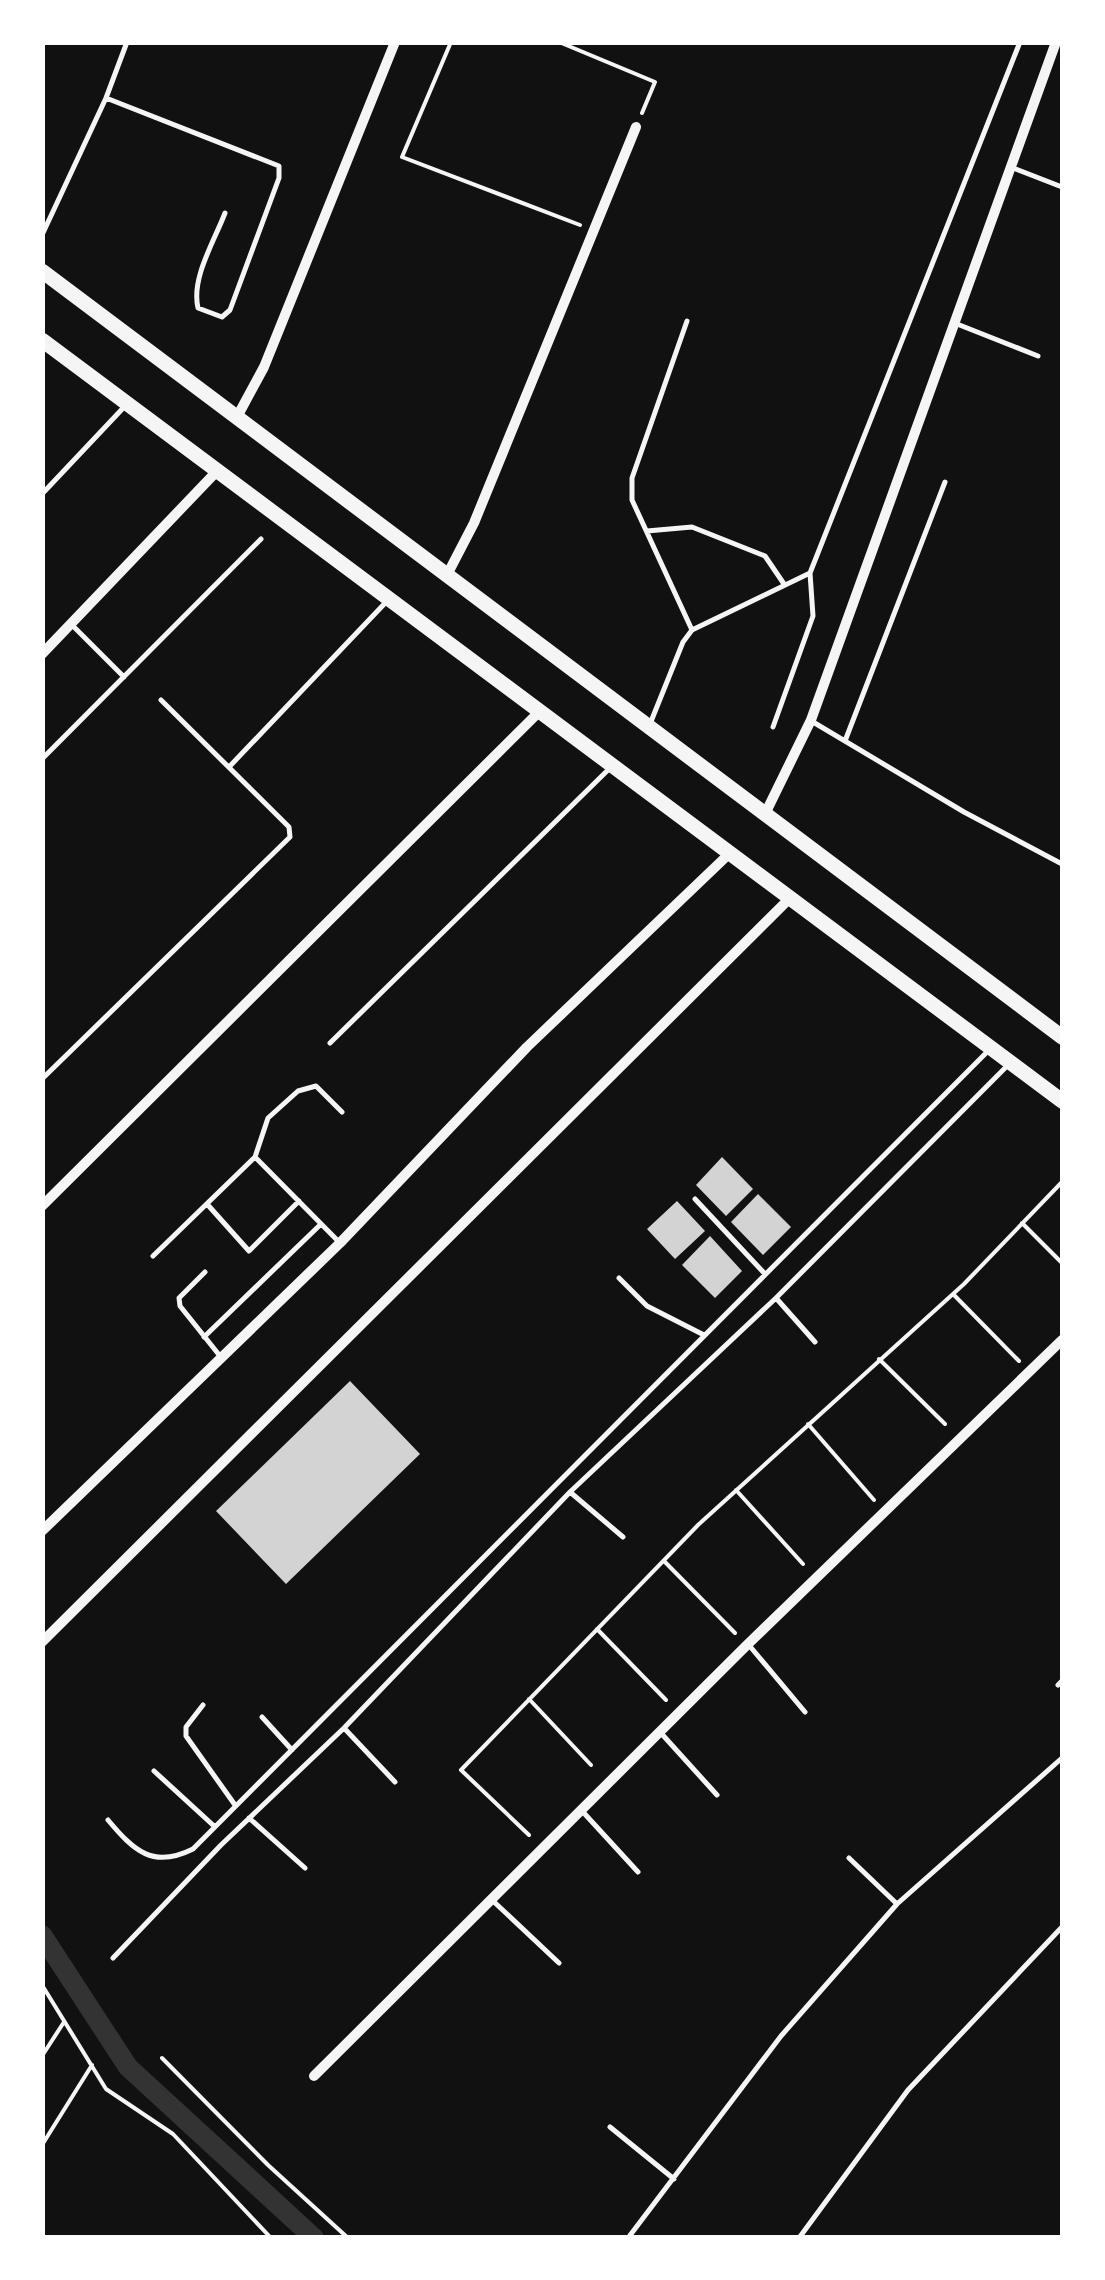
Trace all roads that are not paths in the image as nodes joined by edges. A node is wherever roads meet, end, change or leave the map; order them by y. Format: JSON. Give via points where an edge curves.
{"nodes":[{"id":1,"x":127,"y":42,"type":"edge"},
{"id":2,"x":395,"y":42,"type":"edge"},
{"id":3,"x":1020,"y":42,"type":"edge"},
{"id":4,"x":1056,"y":42,"type":"edge"},
{"id":5,"x":106,"y":98,"type":"junction"},
{"id":6,"x":636,"y":127,"type":"road end"},
{"id":7,"x":1011,"y":167,"type":"junction"},
{"id":8,"x":1062,"y":186,"type":"edge"},
{"id":9,"x":226,"y":213,"type":"dead end"},
{"id":10,"x":42,"y":236,"type":"edge"},
{"id":11,"x":42,"y":271,"type":"edge"},
{"id":12,"x":687,"y":321,"type":"dead end"},
{"id":13,"x":954,"y":323,"type":"junction"},
{"id":14,"x":42,"y":340,"type":"edge"},
{"id":15,"x":1038,"y":356,"type":"dead end"},
{"id":16,"x":128,"y":403,"type":"junction"},
{"id":17,"x":237,"y":417,"type":"junction"},
{"id":18,"x":218,"y":470,"type":"junction"},
{"id":19,"x":945,"y":482,"type":"dead end"},
{"id":20,"x":42,"y":494,"type":"edge"},
{"id":21,"x":647,"y":531,"type":"junction"},
{"id":22,"x":261,"y":539,"type":"dead end"},
{"id":23,"x":810,"y":573,"type":"junction"},
{"id":24,"x":447,"y":575,"type":"junction"},
{"id":25,"x":784,"y":584,"type":"junction"},
{"id":26,"x":390,"y":598,"type":"junction"},
{"id":27,"x":72,"y":624,"type":"junction"},
{"id":28,"x":692,"y":630,"type":"junction"},
{"id":29,"x":42,"y":654,"type":"edge"},
{"id":30,"x":124,"y":677,"type":"junction"},
{"id":31,"x":161,"y":700,"type":"dead end"},
{"id":32,"x":541,"y":710,"type":"junction"},
{"id":33,"x":811,"y":720,"type":"junction"},
{"id":34,"x":649,"y":726,"type":"junction"},
{"id":35,"x":773,"y":727,"type":"dead end"},
{"id":36,"x":845,"y":741,"type":"junction"},
{"id":37,"x":42,"y":759,"type":"edge"},
{"id":38,"x":613,"y":764,"type":"junction"},
{"id":39,"x":229,"y":766,"type":"junction"},
{"id":40,"x":766,"y":814,"type":"junction"},
{"id":41,"x":731,"y":852,"type":"junction"},
{"id":42,"x":1062,"y":864,"type":"edge"},
{"id":43,"x":791,"y":897,"type":"junction"},
{"id":44,"x":1060,"y":1032,"type":"edge"},
{"id":45,"x":330,"y":1042,"type":"dead end"},
{"id":46,"x":992,"y":1048,"type":"junction"},
{"id":47,"x":1011,"y":1062,"type":"junction"},
{"id":48,"x":42,"y":1079,"type":"edge"},
{"id":49,"x":1062,"y":1101,"type":"edge"},
{"id":50,"x":342,"y":1112,"type":"dead end"},
{"id":51,"x":255,"y":1157,"type":"junction"},
{"id":52,"x":46,"y":1197,"type":"edge"},
{"id":53,"x":696,"y":1200,"type":"dead end"},
{"id":54,"x":298,"y":1201,"type":"junction"},
{"id":55,"x":206,"y":1204,"type":"junction"},
{"id":56,"x":321,"y":1224,"type":"junction"},
{"id":57,"x":340,"y":1243,"type":"junction"},
{"id":58,"x":154,"y":1256,"type":"dead end"},
{"id":59,"x":205,"y":1272,"type":"dead end"},
{"id":60,"x":766,"y":1274,"type":"junction"},
{"id":61,"x":619,"y":1278,"type":"dead end"},
{"id":62,"x":776,"y":1298,"type":"junction"},
{"id":63,"x":704,"y":1335,"type":"junction"},
{"id":64,"x":204,"y":1337,"type":"junction"},
{"id":65,"x":1062,"y":1340,"type":"edge"},
{"id":66,"x":815,"y":1342,"type":"dead end"},
{"id":67,"x":222,"y":1358,"type":"junction"},
{"id":68,"x":570,"y":1492,"type":"junction"},
{"id":69,"x":42,"y":1531,"type":"edge"},
{"id":70,"x":623,"y":1537,"type":"dead end"},
{"id":71,"x":42,"y":1642,"type":"edge"},
{"id":72,"x":748,"y":1644,"type":"junction"},
{"id":73,"x":203,"y":1705,"type":"dead end"},
{"id":74,"x":805,"y":1712,"type":"dead end"},
{"id":75,"x":262,"y":1717,"type":"dead end"},
{"id":76,"x":344,"y":1728,"type":"junction"},
{"id":77,"x":660,"y":1732,"type":"junction"},
{"id":78,"x":292,"y":1750,"type":"junction"},
{"id":79,"x":1062,"y":1758,"type":"edge"},
{"id":80,"x":154,"y":1771,"type":"dead end"},
{"id":81,"x":395,"y":1782,"type":"dead end"},
{"id":82,"x":717,"y":1795,"type":"dead end"},
{"id":83,"x":236,"y":1806,"type":"junction"},
{"id":84,"x":580,"y":1810,"type":"junction"},
{"id":85,"x":249,"y":1818,"type":"junction"},
{"id":86,"x":108,"y":1820,"type":"dead end"},
{"id":87,"x":215,"y":1827,"type":"junction"},
{"id":88,"x":849,"y":1858,"type":"dead end"},
{"id":89,"x":306,"y":1868,"type":"dead end"},
{"id":90,"x":638,"y":1872,"type":"dead end"},
{"id":91,"x":490,"y":1898,"type":"junction"},
{"id":92,"x":897,"y":1904,"type":"junction"},
{"id":93,"x":1062,"y":1927,"type":"edge"},
{"id":94,"x":112,"y":1958,"type":"dead end"},
{"id":95,"x":559,"y":1963,"type":"dead end"},
{"id":96,"x":314,"y":2076,"type":"dead end"},
{"id":97,"x":610,"y":2127,"type":"dead end"},
{"id":98,"x":674,"y":2179,"type":"junction"},
{"id":99,"x":628,"y":2238,"type":"edge"},
{"id":100,"x":799,"y":2238,"type":"edge"}],
"edges":[{"from":1,"to":5,"type":"lane"},
{"from":2,"to":17,"type":"street","via":[[264,367]]},
{"from":3,"to":23,"type":"lane"},
{"from":4,"to":7,"type":"street"},
{"from":5,"to":9,"type":"lane","via":[[279,166],[230,310],[222,317],[198,308],[195,296]]},
{"from":5,"to":10,"type":"lane"},
{"from":6,"to":24,"type":"street"},
{"from":7,"to":8,"type":"lane"},
{"from":7,"to":13,"type":"street"},
{"from":11,"to":17,"type":"main road"},
{"from":12,"to":21,"type":"lane","via":[[632,478],[632,500]]},
{"from":13,"to":15,"type":"lane"},
{"from":13,"to":33,"type":"street"},
{"from":14,"to":16,"type":"main road"},
{"from":16,"to":18,"type":"main road"},
{"from":16,"to":20,"type":"lane"},
{"from":17,"to":24,"type":"main road"},
{"from":18,"to":26,"type":"main road"},
{"from":18,"to":27,"type":"street"},
{"from":19,"to":36,"type":"lane"},
{"from":21,"to":25,"type":"lane","via":[[692,527],[765,556]]},
{"from":21,"to":28,"type":"lane"},
{"from":22,"to":30,"type":"lane"},
{"from":23,"to":25,"type":"lane"},
{"from":23,"to":35,"type":"lane","via":[[813,616]]},
{"from":24,"to":34,"type":"main road"},
{"from":25,"to":28,"type":"lane"},
{"from":26,"to":32,"type":"main road"},
{"from":26,"to":39,"type":"lane"},
{"from":27,"to":29,"type":"street"},
{"from":27,"to":30,"type":"lane"},
{"from":28,"to":34,"type":"lane"},
{"from":30,"to":37,"type":"lane"},
{"from":31,"to":39,"type":"lane"},
{"from":32,"to":38,"type":"main road"},
{"from":32,"to":52,"type":"street"},
{"from":33,"to":36,"type":"lane"},
{"from":33,"to":40,"type":"street"},
{"from":34,"to":40,"type":"main road"},
{"from":36,"to":42,"type":"lane"},
{"from":38,"to":41,"type":"main road"},
{"from":38,"to":45,"type":"lane"},
{"from":39,"to":48,"type":"lane","via":[[289,827],[290,837]]},
{"from":40,"to":44,"type":"main road"},
{"from":41,"to":43,"type":"main road"},
{"from":41,"to":57,"type":"street","via":[[528,1047]]},
{"from":43,"to":46,"type":"main road"},
{"from":43,"to":71,"type":"street"},
{"from":46,"to":47,"type":"main road"},
{"from":46,"to":60,"type":"lane"},
{"from":47,"to":49,"type":"main road"},
{"from":47,"to":62,"type":"lane"},
{"from":50,"to":51,"type":"lane","via":[[316,1086],[298,1090],[268,1118]]},
{"from":51,"to":54,"type":"lane"},
{"from":51,"to":55,"type":"lane"},
{"from":53,"to":60,"type":"lane"},
{"from":54,"to":55,"type":"lane","via":[[249,1251]]},
{"from":54,"to":56,"type":"lane"},
{"from":55,"to":58,"type":"lane"},
{"from":56,"to":57,"type":"lane"},
{"from":56,"to":64,"type":"lane"},
{"from":57,"to":67,"type":"street"},
{"from":59,"to":64,"type":"lane","via":[[179,1298]]},
{"from":60,"to":63,"type":"lane"},
{"from":61,"to":63,"type":"lane","via":[[647,1306]]},
{"from":62,"to":66,"type":"lane"},
{"from":62,"to":68,"type":"lane"},
{"from":63,"to":78,"type":"lane"},
{"from":64,"to":67,"type":"lane"},
{"from":65,"to":72,"type":"street"},
{"from":67,"to":69,"type":"street"},
{"from":68,"to":70,"type":"lane"},
{"from":68,"to":76,"type":"lane"},
{"from":72,"to":74,"type":"lane"},
{"from":72,"to":77,"type":"street"},
{"from":73,"to":83,"type":"lane","via":[[186,1736]]},
{"from":75,"to":78,"type":"lane"},
{"from":76,"to":81,"type":"lane"},
{"from":76,"to":85,"type":"lane"},
{"from":77,"to":82,"type":"lane"},
{"from":77,"to":84,"type":"street"},
{"from":78,"to":83,"type":"lane"},
{"from":79,"to":92,"type":"lane"},
{"from":80,"to":87,"type":"lane"},
{"from":83,"to":87,"type":"lane"},
{"from":84,"to":90,"type":"lane"},
{"from":84,"to":91,"type":"street"},
{"from":85,"to":89,"type":"lane"},
{"from":85,"to":94,"type":"lane"},
{"from":86,"to":87,"type":"lane","via":[[126,1842],[154,1857],[174,1858]]},
{"from":88,"to":92,"type":"lane"},
{"from":91,"to":95,"type":"lane"},
{"from":91,"to":96,"type":"street"},
{"from":92,"to":98,"type":"lane","via":[[782,2036]]},
{"from":93,"to":100,"type":"lane","via":[[908,2090]]},
{"from":97,"to":98,"type":"lane"},
{"from":98,"to":99,"type":"lane"}]}
